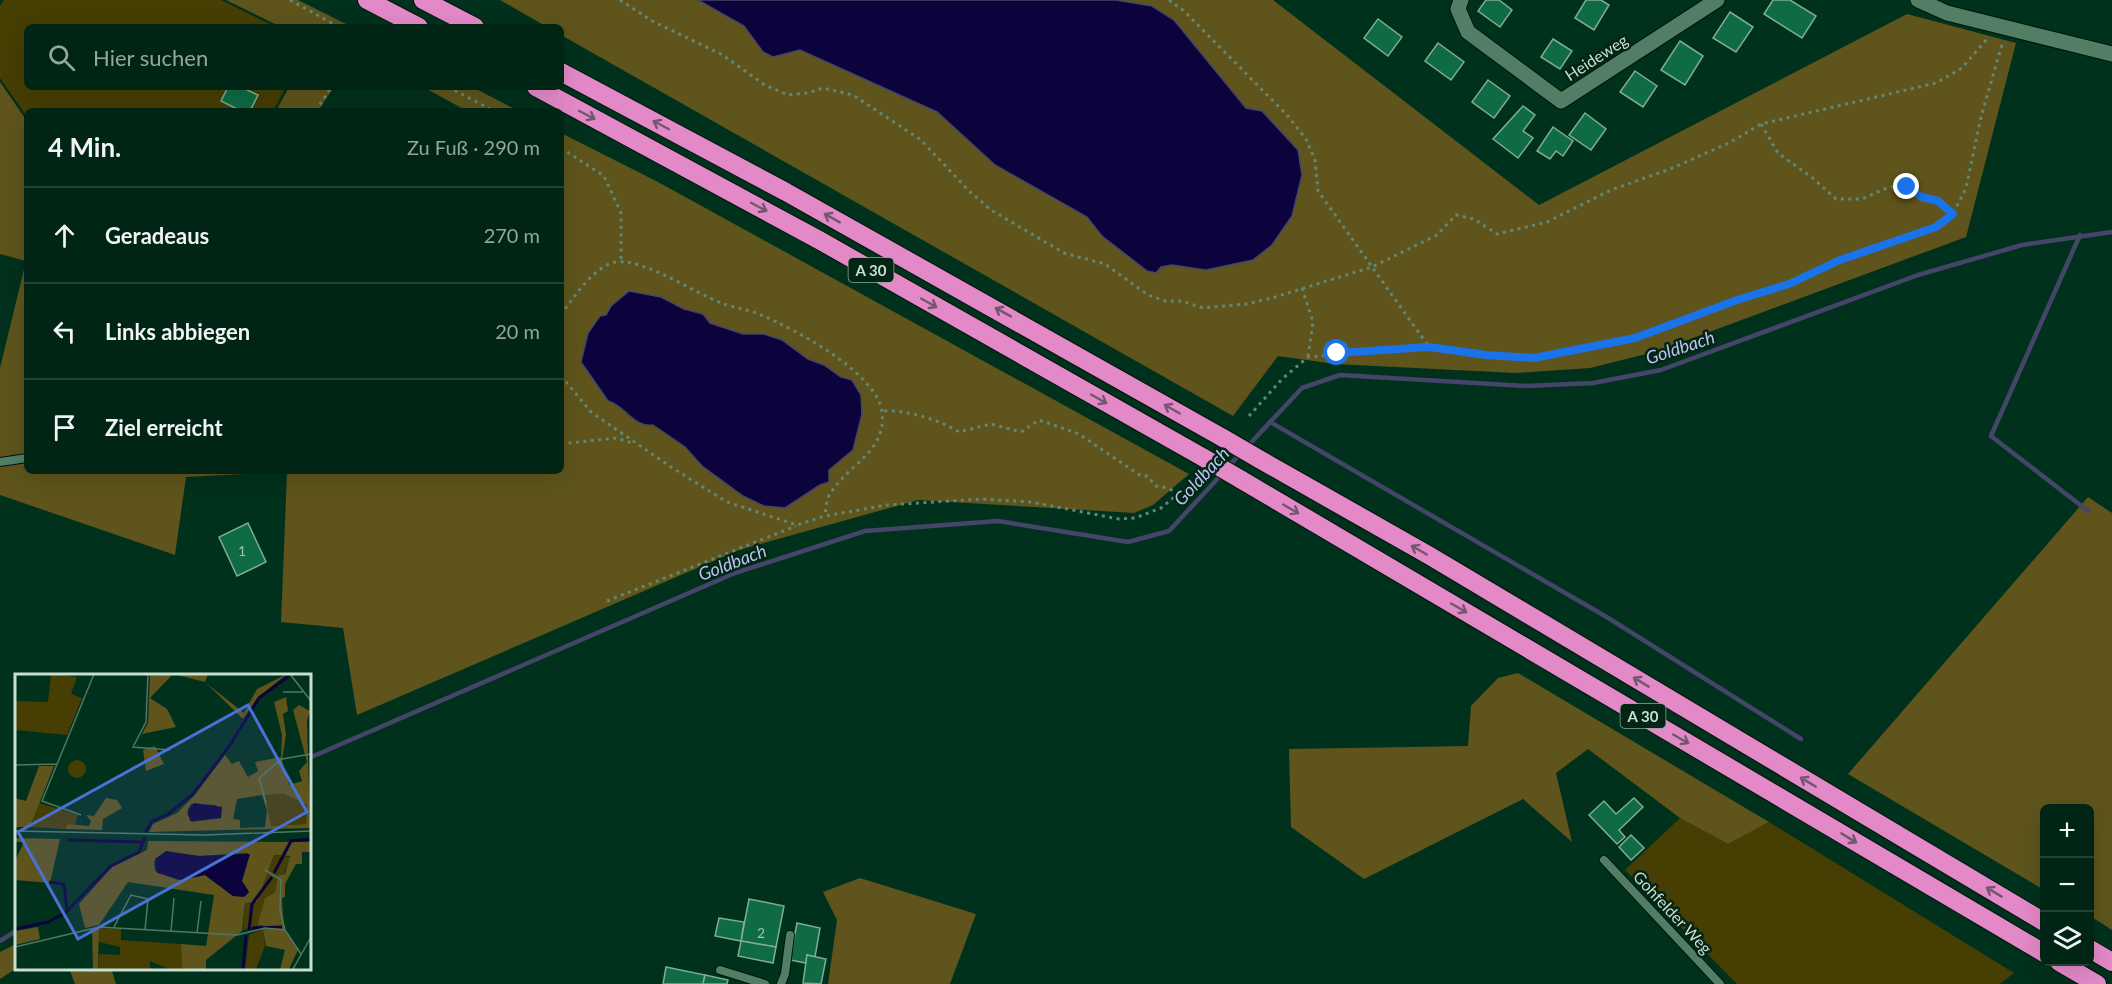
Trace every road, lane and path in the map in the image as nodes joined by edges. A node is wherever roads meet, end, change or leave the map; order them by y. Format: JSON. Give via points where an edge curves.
{"nodes":[{"id":1,"x":290,"y":0,"type":"edge"},
{"id":2,"x":367,"y":0,"type":"edge"},
{"id":3,"x":423,"y":0,"type":"edge"},
{"id":4,"x":620,"y":0,"type":"edge"},
{"id":5,"x":1169,"y":0,"type":"edge"},
{"id":6,"x":1461,"y":0,"type":"edge"},
{"id":7,"x":1717,"y":0,"type":"edge"},
{"id":8,"x":1918,"y":0,"type":"edge"},
{"id":9,"x":334,"y":24,"type":"edge"},
{"id":10,"x":413,"y":24,"type":"edge"},
{"id":11,"x":469,"y":24,"type":"edge"},
{"id":12,"x":2001,"y":26,"type":"junction"},
{"id":13,"x":2112,"y":54,"type":"edge"},
{"id":14,"x":564,"y":74,"type":"edge"},
{"id":15,"x":329,"y":90,"type":"edge"},
{"id":16,"x":454,"y":90,"type":"edge"},
{"id":17,"x":542,"y":90,"type":"edge"},
{"id":18,"x":318,"y":108,"type":"edge"},
{"id":19,"x":488,"y":108,"type":"edge"},
{"id":20,"x":1761,"y":124,"type":"junction"},
{"id":21,"x":564,"y":150,"type":"edge"},
{"id":22,"x":1953,"y":214,"type":"junction"},
{"id":23,"x":621,"y":262,"type":"junction"},
{"id":24,"x":1372,"y":267,"type":"junction"},
{"id":25,"x":1302,"y":288,"type":"junction"},
{"id":26,"x":564,"y":312,"type":"edge"},
{"id":27,"x":1429,"y":347,"type":"junction"},
{"id":28,"x":1308,"y":357,"type":"junction"},
{"id":29,"x":564,"y":380,"type":"edge"},
{"id":30,"x":882,"y":411,"type":"junction"},
{"id":31,"x":1249,"y":416,"type":"dead end"},
{"id":32,"x":564,"y":444,"type":"edge"},
{"id":33,"x":636,"y":444,"type":"junction"},
{"id":34,"x":24,"y":458,"type":"edge"},
{"id":35,"x":0,"y":462,"type":"edge"},
{"id":36,"x":825,"y":516,"type":"junction"},
{"id":37,"x":797,"y":525,"type":"junction"},
{"id":38,"x":607,"y":601,"type":"dead end"},
{"id":39,"x":1604,"y":860,"type":"dead end"},
{"id":40,"x":2040,"y":920,"type":"edge"},
{"id":41,"x":790,"y":935,"type":"dead end"},
{"id":42,"x":2040,"y":951,"type":"edge"},
{"id":43,"x":2094,"y":951,"type":"edge"},
{"id":44,"x":2112,"y":962,"type":"edge"},
{"id":45,"x":2066,"y":966,"type":"edge"},
{"id":46,"x":720,"y":970,"type":"dead end"},
{"id":47,"x":765,"y":984,"type":"edge"},
{"id":48,"x":781,"y":984,"type":"edge"},
{"id":49,"x":1720,"y":984,"type":"edge"},
{"id":50,"x":2097,"y":984,"type":"edge"}],
"edges":[{"from":1,"to":9,"type":"path"},
{"from":2,"to":10,"type":"highway"},
{"from":3,"to":11,"type":"highway"},
{"from":4,"to":25,"type":"path","via":[[788,95],[823,88],[853,95],[921,140],[991,210],[1064,253],[1105,264],[1148,295],[1203,308],[1246,304]]},
{"from":5,"to":24,"type":"path","via":[[1287,115],[1306,139],[1315,160],[1318,191]]},
{"from":6,"to":7,"type":"street","name":"Heideweg","via":[[1458,9],[1468,32],[1561,101]]},
{"from":8,"to":12,"type":"street","via":[[1947,13]]},
{"from":12,"to":13,"type":"street"},
{"from":12,"to":20,"type":"path","via":[[1962,68],[1936,83]]},
{"from":12,"to":22,"type":"path","via":[[1965,188]]},
{"from":40,"to":14,"type":"highway","number":"A 30","one_way":true,"bridge":true,"via":[[1440,562],[807,203]]},
{"from":15,"to":18,"type":"path"},
{"from":16,"to":19,"type":"path"},
{"from":17,"to":42,"type":"highway","number":"A 30","one_way":true,"bridge":true,"via":[[819,240],[1204,458]]},
{"from":20,"to":22,"type":"path","via":[[1778,153],[1836,199],[1862,199],[1889,187],[1907,187],[1938,201]]},
{"from":20,"to":24,"type":"path","via":[[1729,143],[1611,190],[1547,222],[1497,234],[1474,219],[1456,215],[1437,235]]},
{"from":21,"to":23,"type":"path","via":[[604,176],[621,213]]},
{"from":22,"to":27,"type":"path","via":[[1936,227],[1635,338],[1534,358]]},
{"from":23,"to":26,"type":"path","via":[[600,270]]},
{"from":23,"to":30,"type":"path","via":[[672,278],[793,332],[855,371]]},
{"from":24,"to":25,"type":"path"},
{"from":24,"to":27,"type":"path"},
{"from":25,"to":28,"type":"path","via":[[1312,322]]},
{"from":27,"to":28,"type":"path"},
{"from":28,"to":31,"type":"path"},
{"from":29,"to":33,"type":"path","via":[[591,412]]},
{"from":30,"to":36,"type":"path","via":[[876,446],[831,493]]},
{"from":30,"to":36,"type":"path","via":[[896,410],[943,422],[959,432],[991,424],[1021,432],[1039,420],[1079,434],[1141,476],[1147,476],[1156,486],[1178,494],[1161,508],[1135,518],[1119,519],[1031,502],[982,499],[887,505]]},
{"from":32,"to":33,"type":"path","via":[[616,438]]},
{"from":33,"to":37,"type":"path","via":[[727,502]]},
{"from":34,"to":35,"type":"lane"},
{"from":36,"to":37,"type":"path"},
{"from":37,"to":38,"type":"path"},
{"from":39,"to":49,"type":"lane","name":"Gohfelder Weg"},
{"from":41,"to":48,"type":"lane"},
{"from":43,"to":44,"type":"highway"},
{"from":45,"to":50,"type":"highway"},
{"from":46,"to":47,"type":"lane"}]}
